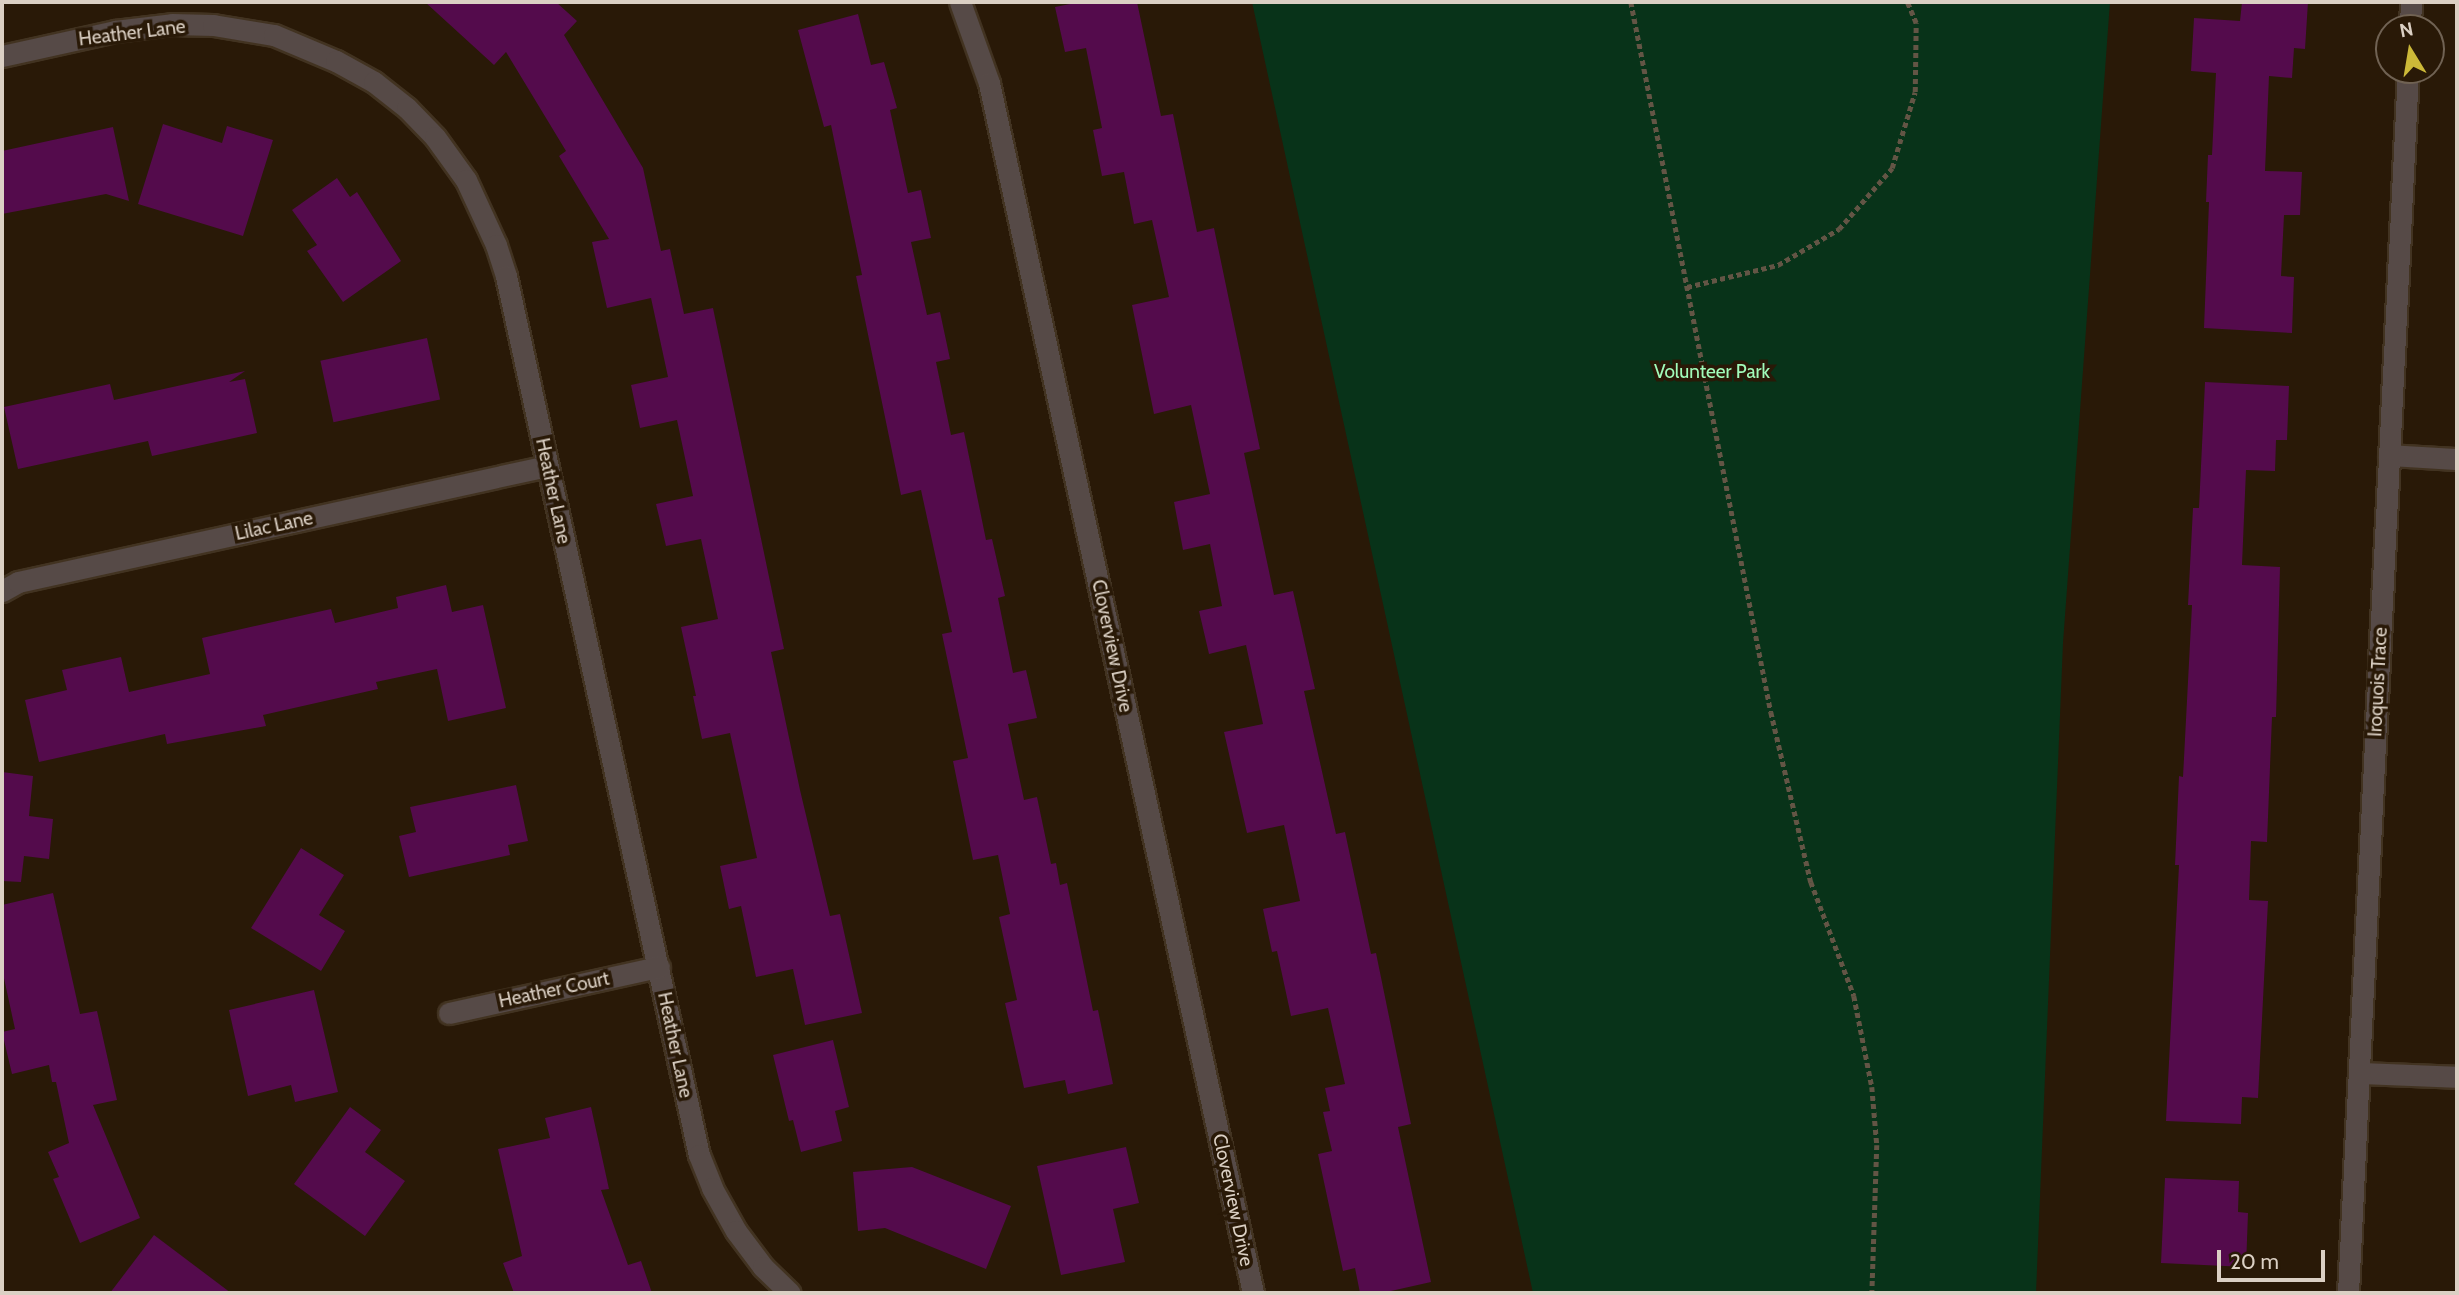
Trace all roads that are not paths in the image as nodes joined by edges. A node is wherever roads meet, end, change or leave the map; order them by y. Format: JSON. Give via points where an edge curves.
{"nodes":[{"id":1,"x":960,"y":2,"type":"edge"},
{"id":2,"x":2,"y":56,"type":"edge"},
{"id":3,"x":2407,"y":84,"type":"edge"},
{"id":4,"x":2389,"y":455,"type":"junction"},
{"id":5,"x":2457,"y":458,"type":"edge"},
{"id":6,"x":547,"y":466,"type":"junction"},
{"id":7,"x":2,"y":591,"type":"edge"},
{"id":8,"x":659,"y":967,"type":"junction"},
{"id":9,"x":449,"y":1013,"type":"dead end"},
{"id":10,"x":2359,"y":1073,"type":"junction"},
{"id":11,"x":2457,"y":1077,"type":"edge"},
{"id":12,"x":790,"y":1293,"type":"edge"},
{"id":13,"x":1253,"y":1293,"type":"edge"},
{"id":14,"x":2348,"y":1293,"type":"edge"}],
"edges":[{"from":1,"to":13,"type":"street","name":"Cloverview Drive","via":[[989,83]]},
{"from":2,"to":6,"type":"street","name":"Heather Lane","via":[[115,31],[172,24],[213,25],[274,35],[336,61],[382,88],[435,137],[466,180],[496,244]]},
{"from":3,"to":4,"type":"street","name":"Iroquois Trace"},
{"from":4,"to":5,"type":"street"},
{"from":4,"to":10,"type":"street","name":"Iroquois Trace"},
{"from":6,"to":7,"type":"street","name":"Lilac Lane","via":[[18,582]]},
{"from":6,"to":8,"type":"street","name":"Heather Lane"},
{"from":8,"to":9,"type":"street","name":"Heather Court"},
{"from":8,"to":12,"type":"street","name":"Heather Lane","via":[[699,1155],[712,1188],[750,1249]]},
{"from":10,"to":11,"type":"street"},
{"from":10,"to":14,"type":"street","name":"Iroquois Trace"}]}
